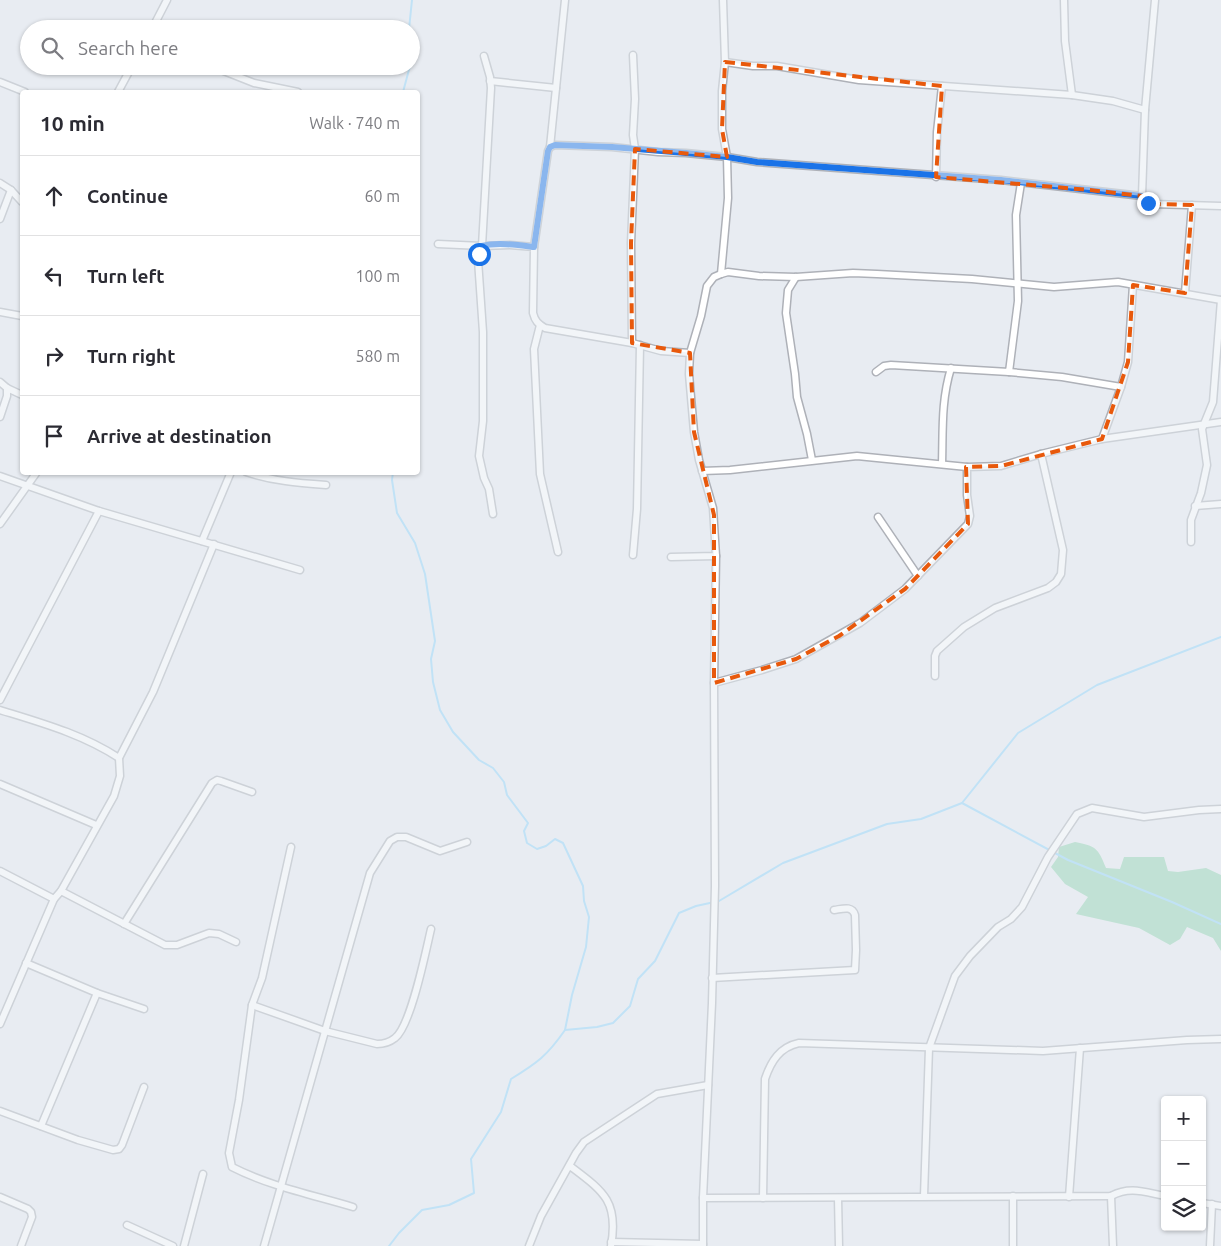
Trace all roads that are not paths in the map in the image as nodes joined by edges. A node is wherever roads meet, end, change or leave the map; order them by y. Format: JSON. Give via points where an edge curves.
{"nodes":[{"id":1,"x":167,"y":0,"type":"edge"},
{"id":2,"x":565,"y":0,"type":"edge"},
{"id":3,"x":723,"y":0,"type":"edge"},
{"id":4,"x":1064,"y":0,"type":"edge"},
{"id":5,"x":1155,"y":0,"type":"edge"},
{"id":6,"x":157,"y":20,"type":"edge"},
{"id":7,"x":633,"y":55,"type":"dead end"},
{"id":8,"x":484,"y":56,"type":"dead end"},
{"id":9,"x":725,"y":62,"type":"junction"},
{"id":10,"x":127,"y":75,"type":"edge"},
{"id":11,"x":234,"y":75,"type":"edge"},
{"id":12,"x":490,"y":81,"type":"junction"},
{"id":13,"x":0,"y":82,"type":"edge"},
{"id":14,"x":942,"y":86,"type":"junction"},
{"id":15,"x":556,"y":88,"type":"junction"},
{"id":16,"x":20,"y":90,"type":"edge"},
{"id":17,"x":119,"y":90,"type":"edge"},
{"id":18,"x":280,"y":90,"type":"edge"},
{"id":19,"x":1072,"y":95,"type":"junction"},
{"id":20,"x":1145,"y":110,"type":"junction"},
{"id":21,"x":550,"y":147,"type":"junction"},
{"id":22,"x":635,"y":149,"type":"junction"},
{"id":23,"x":727,"y":157,"type":"junction"},
{"id":24,"x":936,"y":177,"type":"junction"},
{"id":25,"x":0,"y":183,"type":"edge"},
{"id":26,"x":1021,"y":183,"type":"junction"},
{"id":27,"x":11,"y":190,"type":"junction"},
{"id":28,"x":1142,"y":196,"type":"junction"},
{"id":29,"x":20,"y":200,"type":"edge"},
{"id":30,"x":1192,"y":205,"type":"junction"},
{"id":31,"x":1221,"y":206,"type":"edge"},
{"id":32,"x":0,"y":219,"type":"edge"},
{"id":33,"x":438,"y":244,"type":"dead end"},
{"id":34,"x":482,"y":246,"type":"junction"},
{"id":35,"x":534,"y":247,"type":"junction"},
{"id":36,"x":721,"y":274,"type":"junction"},
{"id":37,"x":796,"y":277,"type":"junction"},
{"id":38,"x":1017,"y":284,"type":"junction"},
{"id":39,"x":1133,"y":285,"type":"junction"},
{"id":40,"x":1185,"y":294,"type":"junction"},
{"id":41,"x":1221,"y":300,"type":"edge"},
{"id":42,"x":0,"y":312,"type":"edge"},
{"id":43,"x":20,"y":316,"type":"edge"},
{"id":44,"x":540,"y":325,"type":"junction"},
{"id":45,"x":632,"y":343,"type":"junction"},
{"id":46,"x":640,"y":345,"type":"junction"},
{"id":47,"x":690,"y":353,"type":"junction"},
{"id":48,"x":952,"y":368,"type":"junction"},
{"id":49,"x":876,"y":372,"type":"dead end"},
{"id":50,"x":1009,"y":372,"type":"junction"},
{"id":51,"x":0,"y":382,"type":"edge"},
{"id":52,"x":1121,"y":387,"type":"junction"},
{"id":53,"x":7,"y":388,"type":"junction"},
{"id":54,"x":20,"y":394,"type":"edge"},
{"id":55,"x":0,"y":417,"type":"edge"},
{"id":56,"x":1221,"y":422,"type":"edge"},
{"id":57,"x":1203,"y":423,"type":"junction"},
{"id":58,"x":1102,"y":439,"type":"junction"},
{"id":59,"x":1040,"y":454,"type":"junction"},
{"id":60,"x":812,"y":460,"type":"junction"},
{"id":61,"x":942,"y":464,"type":"junction"},
{"id":62,"x":967,"y":467,"type":"junction"},
{"id":63,"x":702,"y":471,"type":"junction"},
{"id":64,"x":35,"y":475,"type":"edge"},
{"id":65,"x":230,"y":475,"type":"edge"},
{"id":66,"x":260,"y":475,"type":"edge"},
{"id":67,"x":0,"y":476,"type":"edge"},
{"id":68,"x":326,"y":485,"type":"dead end"},
{"id":69,"x":27,"y":486,"type":"junction"},
{"id":70,"x":1221,"y":504,"type":"edge"},
{"id":71,"x":1195,"y":506,"type":"junction"},
{"id":72,"x":99,"y":511,"type":"junction"},
{"id":73,"x":493,"y":514,"type":"dead end"},
{"id":74,"x":878,"y":517,"type":"dead end"},
{"id":75,"x":0,"y":524,"type":"edge"},
{"id":76,"x":202,"y":541,"type":"junction"},
{"id":77,"x":1191,"y":542,"type":"dead end"},
{"id":78,"x":214,"y":544,"type":"junction"},
{"id":79,"x":558,"y":552,"type":"dead end"},
{"id":80,"x":634,"y":555,"type":"dead end"},
{"id":81,"x":716,"y":556,"type":"junction"},
{"id":82,"x":671,"y":557,"type":"dead end"},
{"id":83,"x":300,"y":570,"type":"dead end"},
{"id":84,"x":918,"y":576,"type":"junction"},
{"id":85,"x":936,"y":676,"type":"dead end"},
{"id":86,"x":714,"y":683,"type":"junction"},
{"id":87,"x":0,"y":700,"type":"edge"},
{"id":88,"x":0,"y":710,"type":"edge"},
{"id":89,"x":119,"y":758,"type":"junction"},
{"id":90,"x":0,"y":784,"type":"edge"},
{"id":91,"x":252,"y":792,"type":"dead end"},
{"id":92,"x":1221,"y":810,"type":"edge"},
{"id":93,"x":96,"y":825,"type":"junction"},
{"id":94,"x":467,"y":842,"type":"dead end"},
{"id":95,"x":291,"y":848,"type":"dead end"},
{"id":96,"x":0,"y":871,"type":"edge"},
{"id":97,"x":61,"y":891,"type":"junction"},
{"id":98,"x":54,"y":899,"type":"junction"},
{"id":99,"x":834,"y":910,"type":"dead end"},
{"id":100,"x":124,"y":924,"type":"junction"},
{"id":101,"x":432,"y":929,"type":"dead end"},
{"id":102,"x":236,"y":942,"type":"dead end"},
{"id":103,"x":26,"y":963,"type":"junction"},
{"id":104,"x":712,"y":978,"type":"junction"},
{"id":105,"x":97,"y":993,"type":"junction"},
{"id":106,"x":252,"y":1006,"type":"junction"},
{"id":107,"x":144,"y":1009,"type":"dead end"},
{"id":108,"x":0,"y":1024,"type":"edge"},
{"id":109,"x":325,"y":1031,"type":"junction"},
{"id":110,"x":1221,"y":1040,"type":"edge"},
{"id":111,"x":929,"y":1048,"type":"junction"},
{"id":112,"x":1080,"y":1048,"type":"junction"},
{"id":113,"x":708,"y":1085,"type":"junction"},
{"id":114,"x":144,"y":1087,"type":"dead end"},
{"id":115,"x":0,"y":1111,"type":"edge"},
{"id":116,"x":41,"y":1126,"type":"junction"},
{"id":117,"x":570,"y":1166,"type":"junction"},
{"id":118,"x":203,"y":1174,"type":"dead end"},
{"id":119,"x":281,"y":1186,"type":"junction"},
{"id":120,"x":1161,"y":1195,"type":"edge"},
{"id":121,"x":924,"y":1196,"type":"junction"},
{"id":122,"x":1013,"y":1196,"type":"junction"},
{"id":123,"x":1069,"y":1196,"type":"junction"},
{"id":124,"x":1111,"y":1196,"type":"junction"},
{"id":125,"x":0,"y":1197,"type":"edge"},
{"id":126,"x":703,"y":1198,"type":"junction"},
{"id":127,"x":764,"y":1198,"type":"junction"},
{"id":128,"x":838,"y":1198,"type":"junction"},
{"id":129,"x":1206,"y":1203,"type":"edge"},
{"id":130,"x":1212,"y":1204,"type":"junction"},
{"id":131,"x":1221,"y":1206,"type":"edge"},
{"id":132,"x":353,"y":1207,"type":"dead end"},
{"id":133,"x":127,"y":1225,"type":"dead end"},
{"id":134,"x":611,"y":1244,"type":"edge"},
{"id":135,"x":703,"y":1245,"type":"edge"},
{"id":136,"x":21,"y":1246,"type":"edge"},
{"id":137,"x":174,"y":1246,"type":"edge"},
{"id":138,"x":184,"y":1246,"type":"edge"},
{"id":139,"x":264,"y":1246,"type":"edge"},
{"id":140,"x":529,"y":1246,"type":"edge"},
{"id":141,"x":839,"y":1246,"type":"edge"},
{"id":142,"x":1013,"y":1246,"type":"edge"},
{"id":143,"x":1113,"y":1246,"type":"edge"},
{"id":144,"x":1210,"y":1246,"type":"edge"}],
"edges":[{"from":1,"to":6,"type":"street"},
{"from":2,"to":15,"type":"street"},
{"from":3,"to":9,"type":"street"},
{"from":4,"to":19,"type":"street"},
{"from":5,"to":20,"type":"street"},
{"from":7,"to":22,"type":"street"},
{"from":8,"to":12,"type":"street"},
{"from":9,"to":14,"type":"street","via":[[777,66],[859,80]]},
{"from":9,"to":23,"type":"street","via":[[722,129]]},
{"from":10,"to":17,"type":"street"},
{"from":11,"to":18,"type":"street"},
{"from":12,"to":15,"type":"street"},
{"from":12,"to":34,"type":"street"},
{"from":13,"to":16,"type":"street"},
{"from":14,"to":19,"type":"street"},
{"from":14,"to":24,"type":"street"},
{"from":15,"to":21,"type":"street"},
{"from":19,"to":20,"type":"street"},
{"from":20,"to":28,"type":"street"},
{"from":21,"to":22,"type":"street"},
{"from":21,"to":35,"type":"street"},
{"from":22,"to":23,"type":"street"},
{"from":22,"to":45,"type":"street","via":[[631,243]]},
{"from":23,"to":24,"type":"street"},
{"from":23,"to":36,"type":"street","via":[[728,198]]},
{"from":24,"to":26,"type":"street"},
{"from":25,"to":27,"type":"street"},
{"from":26,"to":28,"type":"street"},
{"from":26,"to":38,"type":"street","via":[[1016,215]]},
{"from":27,"to":29,"type":"street"},
{"from":27,"to":32,"type":"street"},
{"from":28,"to":30,"type":"street","via":[[1152,204]]},
{"from":30,"to":31,"type":"street"},
{"from":30,"to":40,"type":"street"},
{"from":33,"to":34,"type":"street"},
{"from":34,"to":35,"type":"street"},
{"from":34,"to":73,"type":"street","via":[[478,260],[483,332],[480,456]]},
{"from":35,"to":44,"type":"street","via":[[533,313]]},
{"from":36,"to":37,"type":"street"},
{"from":36,"to":47,"type":"street","via":[[707,286]]},
{"from":37,"to":38,"type":"street","via":[[886,274]]},
{"from":37,"to":60,"type":"street","via":[[788,290],[786,313],[797,398]]},
{"from":38,"to":39,"type":"street","via":[[1054,287],[1118,282]]},
{"from":38,"to":50,"type":"street","via":[[1018,301]]},
{"from":39,"to":40,"type":"street"},
{"from":39,"to":52,"type":"street","via":[[1128,362]]},
{"from":40,"to":41,"type":"street"},
{"from":41,"to":57,"type":"street","via":[[1213,402]]},
{"from":42,"to":43,"type":"street"},
{"from":44,"to":45,"type":"street"},
{"from":44,"to":79,"type":"street","via":[[534,349],[540,474]]},
{"from":45,"to":46,"type":"street"},
{"from":46,"to":47,"type":"street","via":[[661,351]]},
{"from":46,"to":80,"type":"street"},
{"from":47,"to":63,"type":"street","via":[[694,432]]},
{"from":48,"to":49,"type":"street","via":[[891,365]]},
{"from":48,"to":50,"type":"street"},
{"from":48,"to":61,"type":"street","via":[[943,406]]},
{"from":50,"to":52,"type":"street"},
{"from":51,"to":53,"type":"street"},
{"from":52,"to":58,"type":"street"},
{"from":53,"to":54,"type":"street"},
{"from":53,"to":55,"type":"street"},
{"from":56,"to":57,"type":"street"},
{"from":57,"to":58,"type":"street"},
{"from":57,"to":71,"type":"street","via":[[1207,465]]},
{"from":58,"to":59,"type":"street"},
{"from":59,"to":62,"type":"street","via":[[1002,466]]},
{"from":59,"to":85,"type":"street","via":[[1063,550],[1061,574],[1048,588],[995,608],[964,626],[936,651]]},
{"from":60,"to":61,"type":"street","via":[[857,456]]},
{"from":60,"to":63,"type":"street"},
{"from":61,"to":62,"type":"street"},
{"from":62,"to":84,"type":"street","via":[[968,524]]},
{"from":63,"to":81,"type":"street","via":[[713,508]]},
{"from":64,"to":69,"type":"street"},
{"from":65,"to":76,"type":"street"},
{"from":66,"to":68,"type":"street"},
{"from":67,"to":69,"type":"street"},
{"from":69,"to":72,"type":"street"},
{"from":69,"to":75,"type":"street"},
{"from":70,"to":71,"type":"street"},
{"from":71,"to":77,"type":"street"},
{"from":72,"to":76,"type":"street"},
{"from":72,"to":87,"type":"street"},
{"from":74,"to":84,"type":"street"},
{"from":76,"to":78,"type":"street"},
{"from":78,"to":83,"type":"street"},
{"from":78,"to":89,"type":"street","via":[[153,692]]},
{"from":81,"to":82,"type":"street"},
{"from":81,"to":86,"type":"street"},
{"from":84,"to":86,"type":"street","via":[[860,623],[796,659]]},
{"from":86,"to":104,"type":"street"},
{"from":88,"to":89,"type":"street","via":[[76,735]]},
{"from":89,"to":93,"type":"street","via":[[120,776],[114,796]]},
{"from":90,"to":93,"type":"street"},
{"from":91,"to":100,"type":"street","via":[[217,780],[212,783]]},
{"from":92,"to":111,"type":"street","via":[[1136,817],[1092,808],[1078,814],[1048,857],[1022,907],[970,956],[955,976]]},
{"from":93,"to":97,"type":"street"},
{"from":94,"to":109,"type":"street","via":[[440,851],[406,837],[390,840],[370,873]]},
{"from":95,"to":106,"type":"street","via":[[262,978]]},
{"from":96,"to":98,"type":"street"},
{"from":97,"to":98,"type":"street"},
{"from":97,"to":100,"type":"street"},
{"from":98,"to":103,"type":"street"},
{"from":99,"to":104,"type":"street","via":[[854,910],[855,970]]},
{"from":100,"to":102,"type":"street","via":[[165,945],[177,945],[209,933]]},
{"from":101,"to":109,"type":"street","via":[[414,998],[396,1038],[377,1044]]},
{"from":103,"to":105,"type":"street"},
{"from":103,"to":108,"type":"street"},
{"from":104,"to":113,"type":"street"},
{"from":105,"to":107,"type":"street"},
{"from":105,"to":116,"type":"street"},
{"from":106,"to":109,"type":"street"},
{"from":106,"to":119,"type":"street","via":[[229,1153],[232,1167]]},
{"from":109,"to":119,"type":"street"},
{"from":110,"to":112,"type":"street"},
{"from":111,"to":112,"type":"street","via":[[1043,1051]]},
{"from":111,"to":121,"type":"street"},
{"from":111,"to":127,"type":"street","via":[[799,1043],[784,1049],[769,1066],[765,1079]]},
{"from":112,"to":123,"type":"street"},
{"from":113,"to":117,"type":"street","via":[[657,1094],[584,1142]]},
{"from":113,"to":126,"type":"street"},
{"from":114,"to":116,"type":"street","via":[[120,1149],[113,1150]]},
{"from":115,"to":116,"type":"street"},
{"from":117,"to":134,"type":"street","via":[[594,1184],[608,1202],[613,1218]]},
{"from":117,"to":140,"type":"street","via":[[541,1216]]},
{"from":118,"to":138,"type":"street"},
{"from":119,"to":132,"type":"street"},
{"from":119,"to":139,"type":"street"},
{"from":120,"to":124,"type":"street","via":[[1131,1190]]},
{"from":121,"to":122,"type":"street"},
{"from":121,"to":128,"type":"street"},
{"from":122,"to":123,"type":"street"},
{"from":122,"to":142,"type":"street"},
{"from":123,"to":124,"type":"street"},
{"from":124,"to":143,"type":"street"},
{"from":125,"to":136,"type":"street","via":[[32,1212]]},
{"from":126,"to":127,"type":"street"},
{"from":126,"to":135,"type":"street"},
{"from":127,"to":128,"type":"street"},
{"from":128,"to":141,"type":"street"},
{"from":129,"to":130,"type":"street"},
{"from":130,"to":131,"type":"street"},
{"from":130,"to":144,"type":"street"},
{"from":133,"to":137,"type":"street"},
{"from":134,"to":135,"type":"street"}]}
